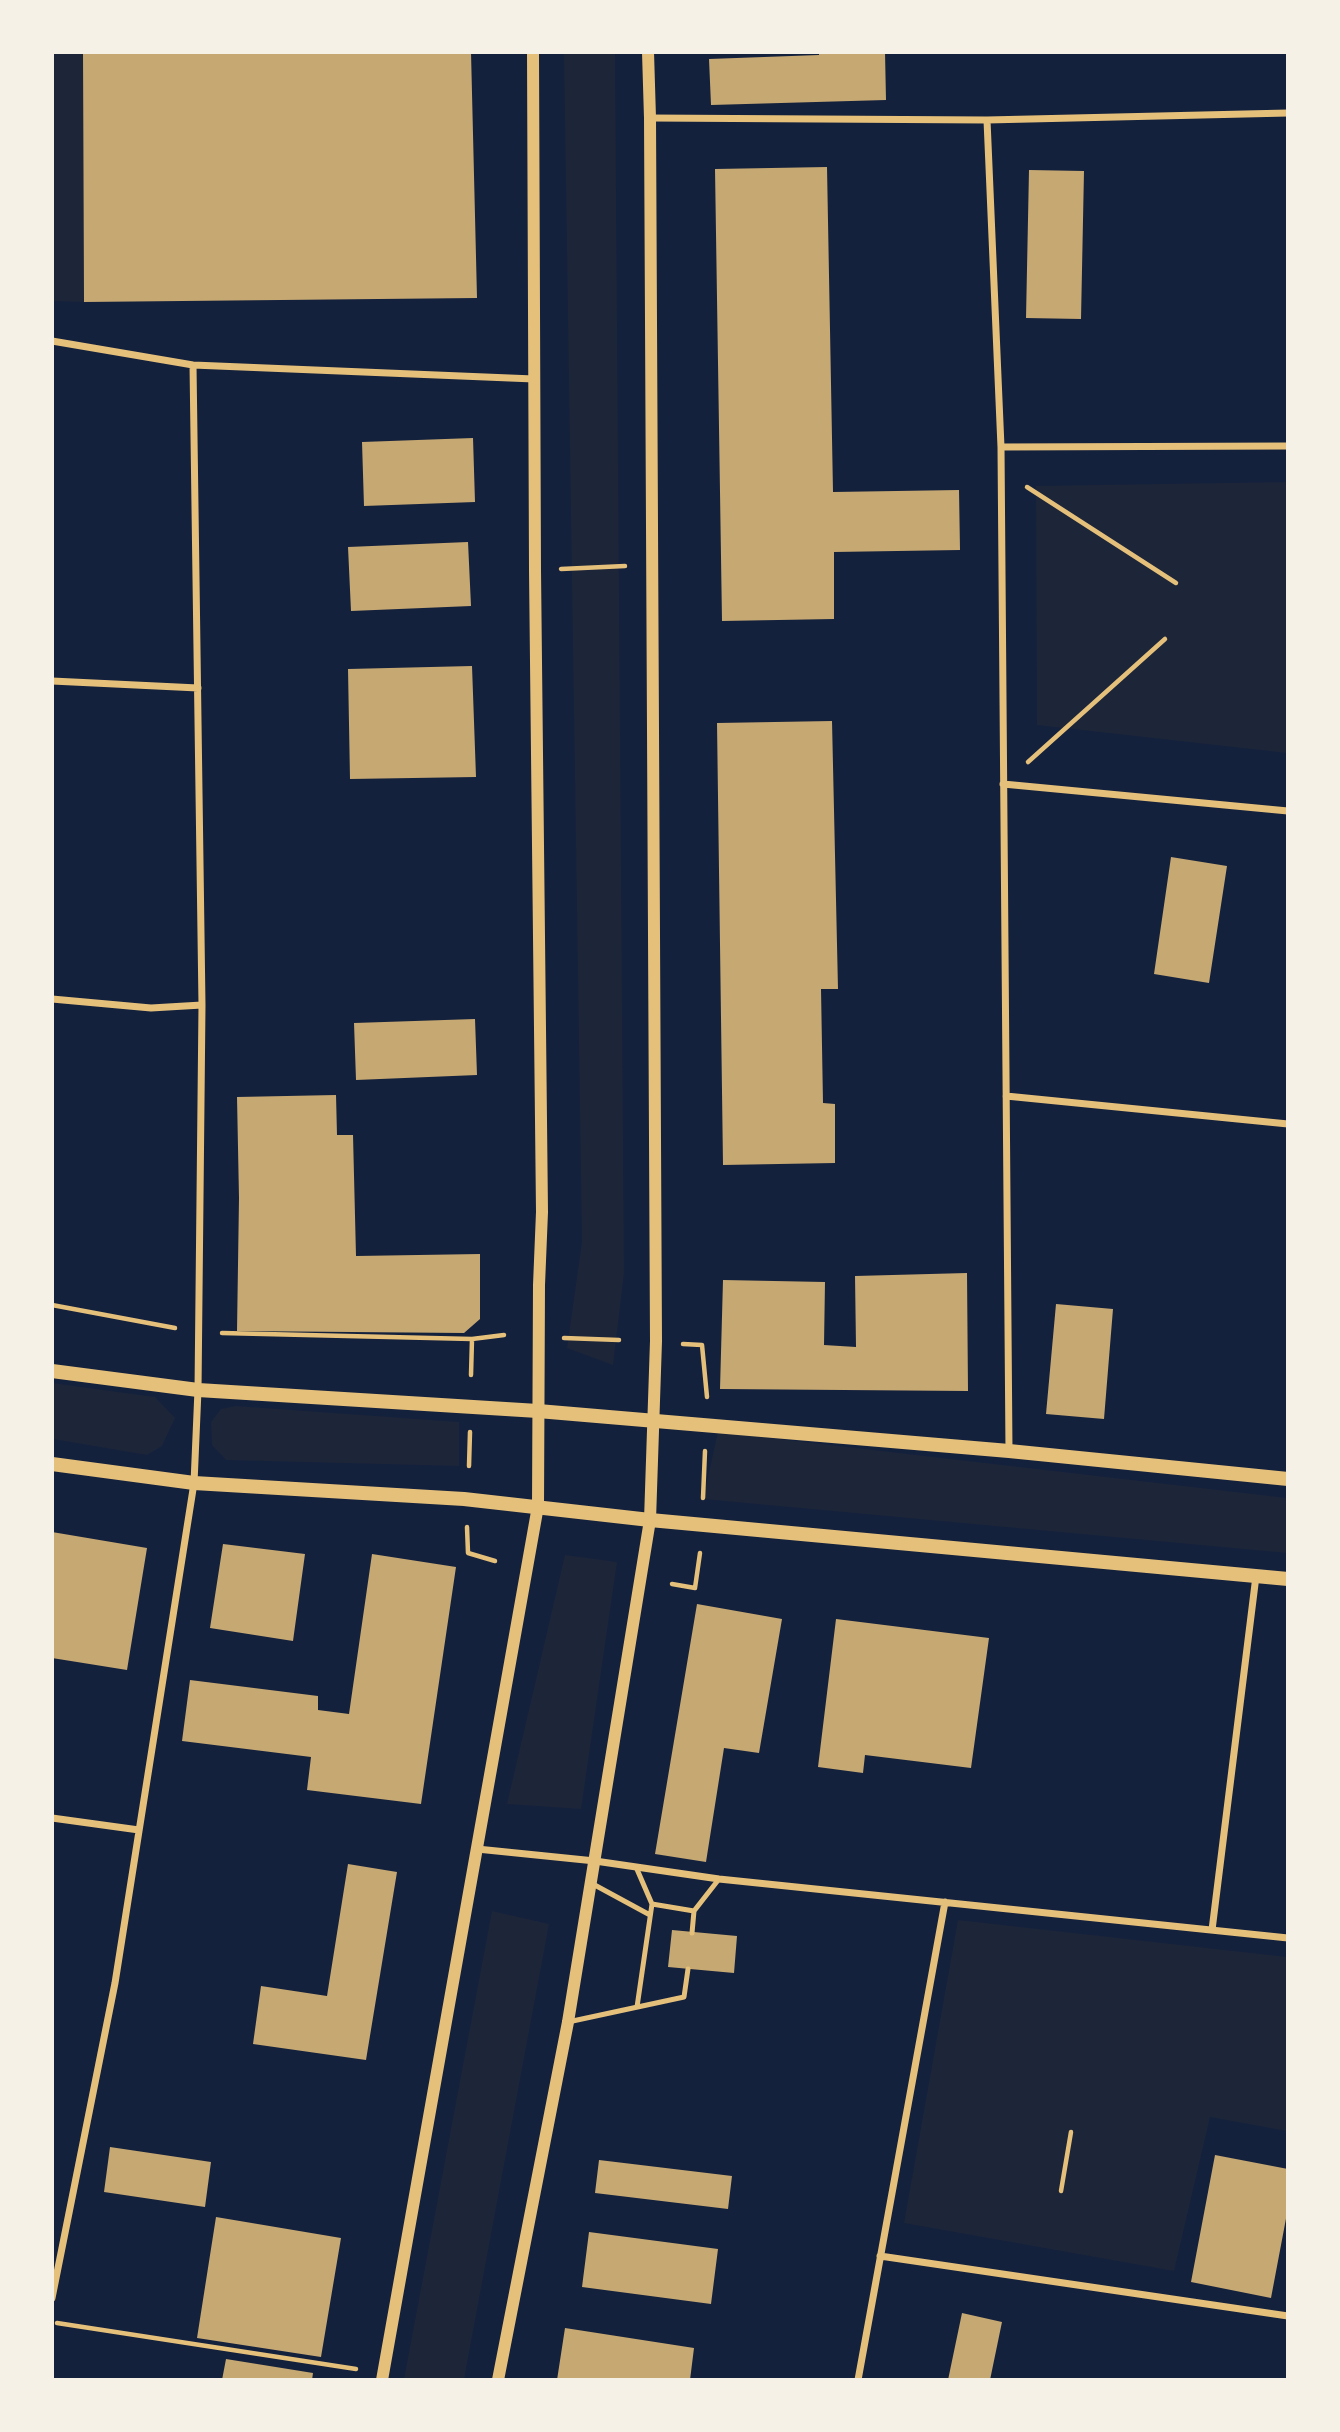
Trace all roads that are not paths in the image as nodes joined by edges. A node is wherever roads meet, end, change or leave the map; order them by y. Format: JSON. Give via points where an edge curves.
{"nodes":[{"id":1,"x":533,"y":52,"type":"edge"},
{"id":2,"x":648,"y":52,"type":"edge"},
{"id":3,"x":1287,"y":113,"type":"edge"},
{"id":4,"x":650,"y":118,"type":"junction"},
{"id":5,"x":987,"y":120,"type":"junction"},
{"id":6,"x":52,"y":341,"type":"edge"},
{"id":7,"x":194,"y":365,"type":"junction"},
{"id":8,"x":534,"y":379,"type":"junction"},
{"id":9,"x":1287,"y":446,"type":"edge"},
{"id":10,"x":1001,"y":447,"type":"junction"},
{"id":11,"x":52,"y":681,"type":"edge"},
{"id":12,"x":198,"y":688,"type":"junction"},
{"id":13,"x":1003,"y":784,"type":"junction"},
{"id":14,"x":1287,"y":811,"type":"edge"},
{"id":15,"x":52,"y":999,"type":"edge"},
{"id":16,"x":202,"y":1005,"type":"junction"},
{"id":17,"x":1006,"y":1096,"type":"junction"},
{"id":18,"x":1287,"y":1124,"type":"edge"},
{"id":19,"x":52,"y":1371,"type":"edge"},
{"id":20,"x":198,"y":1390,"type":"junction"},
{"id":21,"x":538,"y":1411,"type":"junction"},
{"id":22,"x":654,"y":1421,"type":"junction"},
{"id":23,"x":1009,"y":1451,"type":"junction"},
{"id":24,"x":52,"y":1464,"type":"edge"},
{"id":25,"x":1287,"y":1479,"type":"edge"},
{"id":26,"x":194,"y":1483,"type":"junction"},
{"id":27,"x":538,"y":1506,"type":"junction"},
{"id":28,"x":650,"y":1520,"type":"junction"},
{"id":29,"x":1256,"y":1576,"type":"junction"},
{"id":30,"x":1287,"y":1579,"type":"edge"},
{"id":31,"x":52,"y":1818,"type":"edge"},
{"id":32,"x":139,"y":1830,"type":"junction"},
{"id":33,"x":477,"y":1849,"type":"junction"},
{"id":34,"x":595,"y":1861,"type":"junction"},
{"id":35,"x":636,"y":1867,"type":"junction"},
{"id":36,"x":719,"y":1879,"type":"junction"},
{"id":37,"x":591,"y":1884,"type":"junction"},
{"id":38,"x":945,"y":1902,"type":"junction"},
{"id":39,"x":652,"y":1904,"type":"junction"},
{"id":40,"x":694,"y":1911,"type":"junction"},
{"id":41,"x":650,"y":1915,"type":"junction"},
{"id":42,"x":1212,"y":1930,"type":"junction"},
{"id":43,"x":692,"y":1933,"type":"dead end"},
{"id":44,"x":1287,"y":1938,"type":"edge"},
{"id":45,"x":688,"y":1969,"type":"dead end"},
{"id":46,"x":637,"y":2007,"type":"junction"},
{"id":47,"x":568,"y":2022,"type":"junction"},
{"id":48,"x":880,"y":2256,"type":"junction"},
{"id":49,"x":52,"y":2298,"type":"edge"},
{"id":50,"x":1287,"y":2316,"type":"edge"},
{"id":51,"x":382,"y":2376,"type":"edge"},
{"id":52,"x":498,"y":2379,"type":"edge"},
{"id":53,"x":858,"y":2379,"type":"edge"}],
"edges":[{"from":1,"to":8,"type":"street"},
{"from":2,"to":4,"type":"street"},
{"from":3,"to":5,"type":"street"},
{"from":4,"to":5,"type":"street"},
{"from":4,"to":22,"type":"street"},
{"from":5,"to":10,"type":"street"},
{"from":6,"to":7,"type":"street"},
{"from":7,"to":8,"type":"street"},
{"from":7,"to":12,"type":"street"},
{"from":8,"to":21,"type":"street","via":[[542,1212]]},
{"from":9,"to":10,"type":"street"},
{"from":10,"to":13,"type":"street"},
{"from":11,"to":12,"type":"street"},
{"from":12,"to":16,"type":"street"},
{"from":13,"to":14,"type":"street"},
{"from":13,"to":17,"type":"street"},
{"from":15,"to":16,"type":"street","via":[[151,1008]]},
{"from":16,"to":20,"type":"street"},
{"from":17,"to":18,"type":"street"},
{"from":17,"to":23,"type":"street"},
{"from":19,"to":20,"type":"main road"},
{"from":20,"to":21,"type":"main road"},
{"from":20,"to":26,"type":"street"},
{"from":21,"to":22,"type":"main road"},
{"from":21,"to":27,"type":"street"},
{"from":22,"to":23,"type":"main road"},
{"from":22,"to":28,"type":"street"},
{"from":23,"to":25,"type":"main road"},
{"from":24,"to":26,"type":"main road"},
{"from":26,"to":27,"type":"main road"},
{"from":26,"to":32,"type":"street"},
{"from":27,"to":28,"type":"main road"},
{"from":27,"to":33,"type":"street"},
{"from":28,"to":29,"type":"main road"},
{"from":28,"to":34,"type":"street"},
{"from":29,"to":30,"type":"main road"},
{"from":29,"to":42,"type":"street"},
{"from":31,"to":32,"type":"street"},
{"from":32,"to":49,"type":"street","via":[[115,1983]]},
{"from":33,"to":34,"type":"street"},
{"from":33,"to":51,"type":"street"},
{"from":34,"to":35,"type":"street"},
{"from":34,"to":37,"type":"street"},
{"from":35,"to":36,"type":"street"},
{"from":35,"to":39,"type":"lane"},
{"from":36,"to":38,"type":"street"},
{"from":36,"to":40,"type":"lane"},
{"from":37,"to":41,"type":"lane"},
{"from":37,"to":47,"type":"street"},
{"from":38,"to":42,"type":"street"},
{"from":38,"to":48,"type":"street"},
{"from":39,"to":40,"type":"lane"},
{"from":39,"to":41,"type":"lane"},
{"from":40,"to":43,"type":"lane"},
{"from":41,"to":46,"type":"lane"},
{"from":42,"to":44,"type":"street"},
{"from":45,"to":46,"type":"lane","via":[[684,1997]]},
{"from":46,"to":47,"type":"lane"},
{"from":47,"to":52,"type":"street"},
{"from":48,"to":50,"type":"street"},
{"from":48,"to":53,"type":"street"}]}
